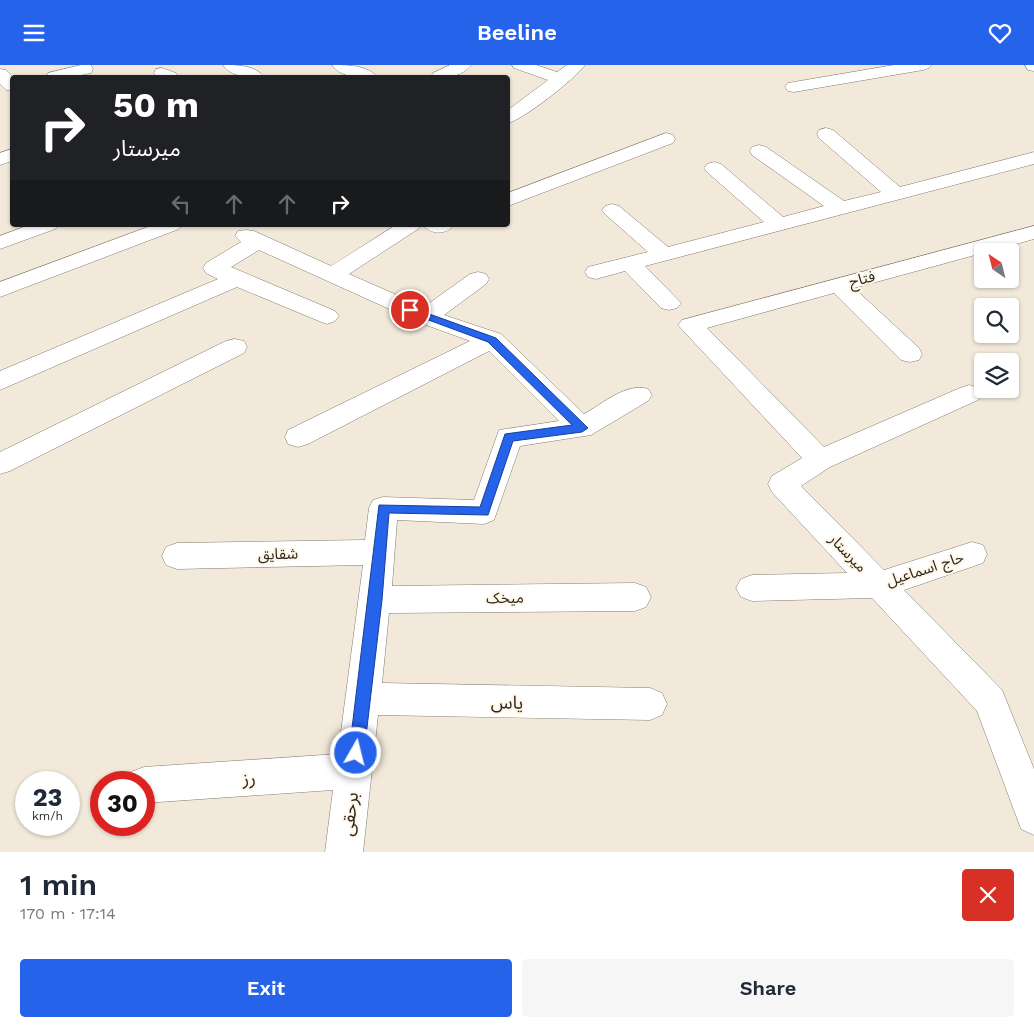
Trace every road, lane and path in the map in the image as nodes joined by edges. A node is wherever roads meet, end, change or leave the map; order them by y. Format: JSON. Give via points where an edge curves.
{"nodes":[{"id":1,"x":231,"y":65,"type":"edge"},
{"id":2,"x":340,"y":65,"type":"edge"},
{"id":3,"x":463,"y":65,"type":"edge"},
{"id":4,"x":520,"y":65,"type":"edge"},
{"id":5,"x":577,"y":65,"type":"edge"},
{"id":6,"x":924,"y":65,"type":"edge"},
{"id":7,"x":86,"y":69,"type":"dead end"},
{"id":8,"x":0,"y":74,"type":"edge"},
{"id":9,"x":62,"y":75,"type":"edge"},
{"id":10,"x":252,"y":75,"type":"edge"},
{"id":11,"x":364,"y":75,"type":"edge"},
{"id":12,"x":443,"y":75,"type":"edge"},
{"id":13,"x":560,"y":79,"type":"junction"},
{"id":14,"x":10,"y":84,"type":"edge"},
{"id":15,"x":794,"y":87,"type":"dead end"},
{"id":16,"x":510,"y":116,"type":"edge"},
{"id":17,"x":826,"y":134,"type":"dead end"},
{"id":18,"x":666,"y":139,"type":"dead end"},
{"id":19,"x":760,"y":151,"type":"dead end"},
{"id":20,"x":1034,"y":158,"type":"edge"},
{"id":21,"x":714,"y":168,"type":"dead end"},
{"id":22,"x":896,"y":194,"type":"junction"},
{"id":23,"x":510,"y":200,"type":"edge"},
{"id":24,"x":840,"y":208,"type":"junction"},
{"id":25,"x":612,"y":210,"type":"dead end"},
{"id":26,"x":780,"y":224,"type":"junction"},
{"id":27,"x":43,"y":227,"type":"edge"},
{"id":28,"x":167,"y":227,"type":"edge"},
{"id":29,"x":408,"y":227,"type":"edge"},
{"id":30,"x":1034,"y":232,"type":"edge"},
{"id":31,"x":264,"y":233,"type":"edge"},
{"id":32,"x":0,"y":243,"type":"edge"},
{"id":33,"x":664,"y":254,"type":"junction"},
{"id":34,"x":630,"y":263,"type":"junction"},
{"id":35,"x":596,"y":272,"type":"dead end"},
{"id":36,"x":332,"y":275,"type":"junction"},
{"id":37,"x":237,"y":279,"type":"junction"},
{"id":38,"x":478,"y":279,"type":"dead end"},
{"id":39,"x":838,"y":285,"type":"junction"},
{"id":40,"x":0,"y":291,"type":"edge"},
{"id":41,"x":669,"y":303,"type":"dead end"},
{"id":42,"x":327,"y":316,"type":"dead end"},
{"id":43,"x":426,"y":317,"type":"junction"},
{"id":44,"x":492,"y":340,"type":"junction"},
{"id":45,"x":235,"y":347,"type":"dead end"},
{"id":46,"x":910,"y":354,"type":"dead end"},
{"id":47,"x":0,"y":381,"type":"edge"},
{"id":48,"x":969,"y":394,"type":"dead end"},
{"id":49,"x":639,"y":395,"type":"dead end"},
{"id":50,"x":582,"y":428,"type":"junction"},
{"id":51,"x":298,"y":437,"type":"dead end"},
{"id":52,"x":820,"y":460,"type":"junction"},
{"id":53,"x":0,"y":464,"type":"edge"},
{"id":54,"x":380,"y":552,"type":"junction"},
{"id":55,"x":972,"y":554,"type":"dead end"},
{"id":56,"x":177,"y":556,"type":"dead end"},
{"id":57,"x":878,"y":585,"type":"junction"},
{"id":58,"x":752,"y":588,"type":"dead end"},
{"id":59,"x":635,"y":597,"type":"dead end"},
{"id":60,"x":376,"y":600,"type":"junction"},
{"id":61,"x":363,"y":699,"type":"junction"},
{"id":62,"x":650,"y":704,"type":"dead end"},
{"id":63,"x":354,"y":771,"type":"junction"},
{"id":64,"x":155,"y":784,"type":"edge"},
{"id":65,"x":1034,"y":816,"type":"edge"},
{"id":66,"x":344,"y":852,"type":"edge"}],
"edges":[{"from":1,"to":10,"type":"street"},
{"from":2,"to":11,"type":"street"},
{"from":3,"to":12,"type":"street"},
{"from":4,"to":13,"type":"street"},
{"from":5,"to":13,"type":"street"},
{"from":6,"to":15,"type":"street"},
{"from":7,"to":9,"type":"street"},
{"from":8,"to":14,"type":"street"},
{"from":13,"to":16,"type":"street"},
{"from":17,"to":22,"type":"street"},
{"from":18,"to":23,"type":"street"},
{"from":19,"to":24,"type":"street"},
{"from":20,"to":22,"type":"street"},
{"from":21,"to":26,"type":"street"},
{"from":22,"to":24,"type":"street"},
{"from":24,"to":26,"type":"street"},
{"from":25,"to":33,"type":"street"},
{"from":26,"to":33,"type":"street"},
{"from":27,"to":32,"type":"street"},
{"from":28,"to":40,"type":"street"},
{"from":29,"to":36,"type":"street"},
{"from":30,"to":39,"type":"street","name":"فتاح"},
{"from":31,"to":36,"type":"street"},
{"from":31,"to":37,"type":"street","via":[[214,269]]},
{"from":33,"to":34,"type":"street"},
{"from":34,"to":35,"type":"street"},
{"from":34,"to":41,"type":"street"},
{"from":36,"to":43,"type":"street"},
{"from":37,"to":42,"type":"street"},
{"from":37,"to":47,"type":"street"},
{"from":38,"to":43,"type":"street"},
{"from":39,"to":46,"type":"street"},
{"from":39,"to":52,"type":"street","name":"فتاح","via":[[690,325]]},
{"from":43,"to":44,"type":"street"},
{"from":44,"to":50,"type":"street"},
{"from":44,"to":51,"type":"street"},
{"from":45,"to":53,"type":"street"},
{"from":48,"to":52,"type":"street"},
{"from":49,"to":50,"type":"street"},
{"from":50,"to":54,"type":"street","name":"برحقی","via":[[509,437],[484,512],[383,508]]},
{"from":52,"to":57,"type":"street","name":"میرستار","via":[[782,484]]},
{"from":54,"to":56,"type":"street","name":"شقایق"},
{"from":54,"to":60,"type":"street","name":"برحقی"},
{"from":55,"to":57,"type":"street","name":"حاج اسماعیل"},
{"from":57,"to":58,"type":"street","name":"حاج اسماعیل"},
{"from":57,"to":65,"type":"street","name":"میرستار","via":[[990,701]]},
{"from":59,"to":60,"type":"street","name":"میخک"},
{"from":60,"to":61,"type":"street","name":"برحقی"},
{"from":61,"to":62,"type":"street","name":"یاس"},
{"from":61,"to":63,"type":"street","name":"برحقی"},
{"from":63,"to":64,"type":"street","name":"رز"},
{"from":63,"to":66,"type":"street","name":"برحقی"}]}
